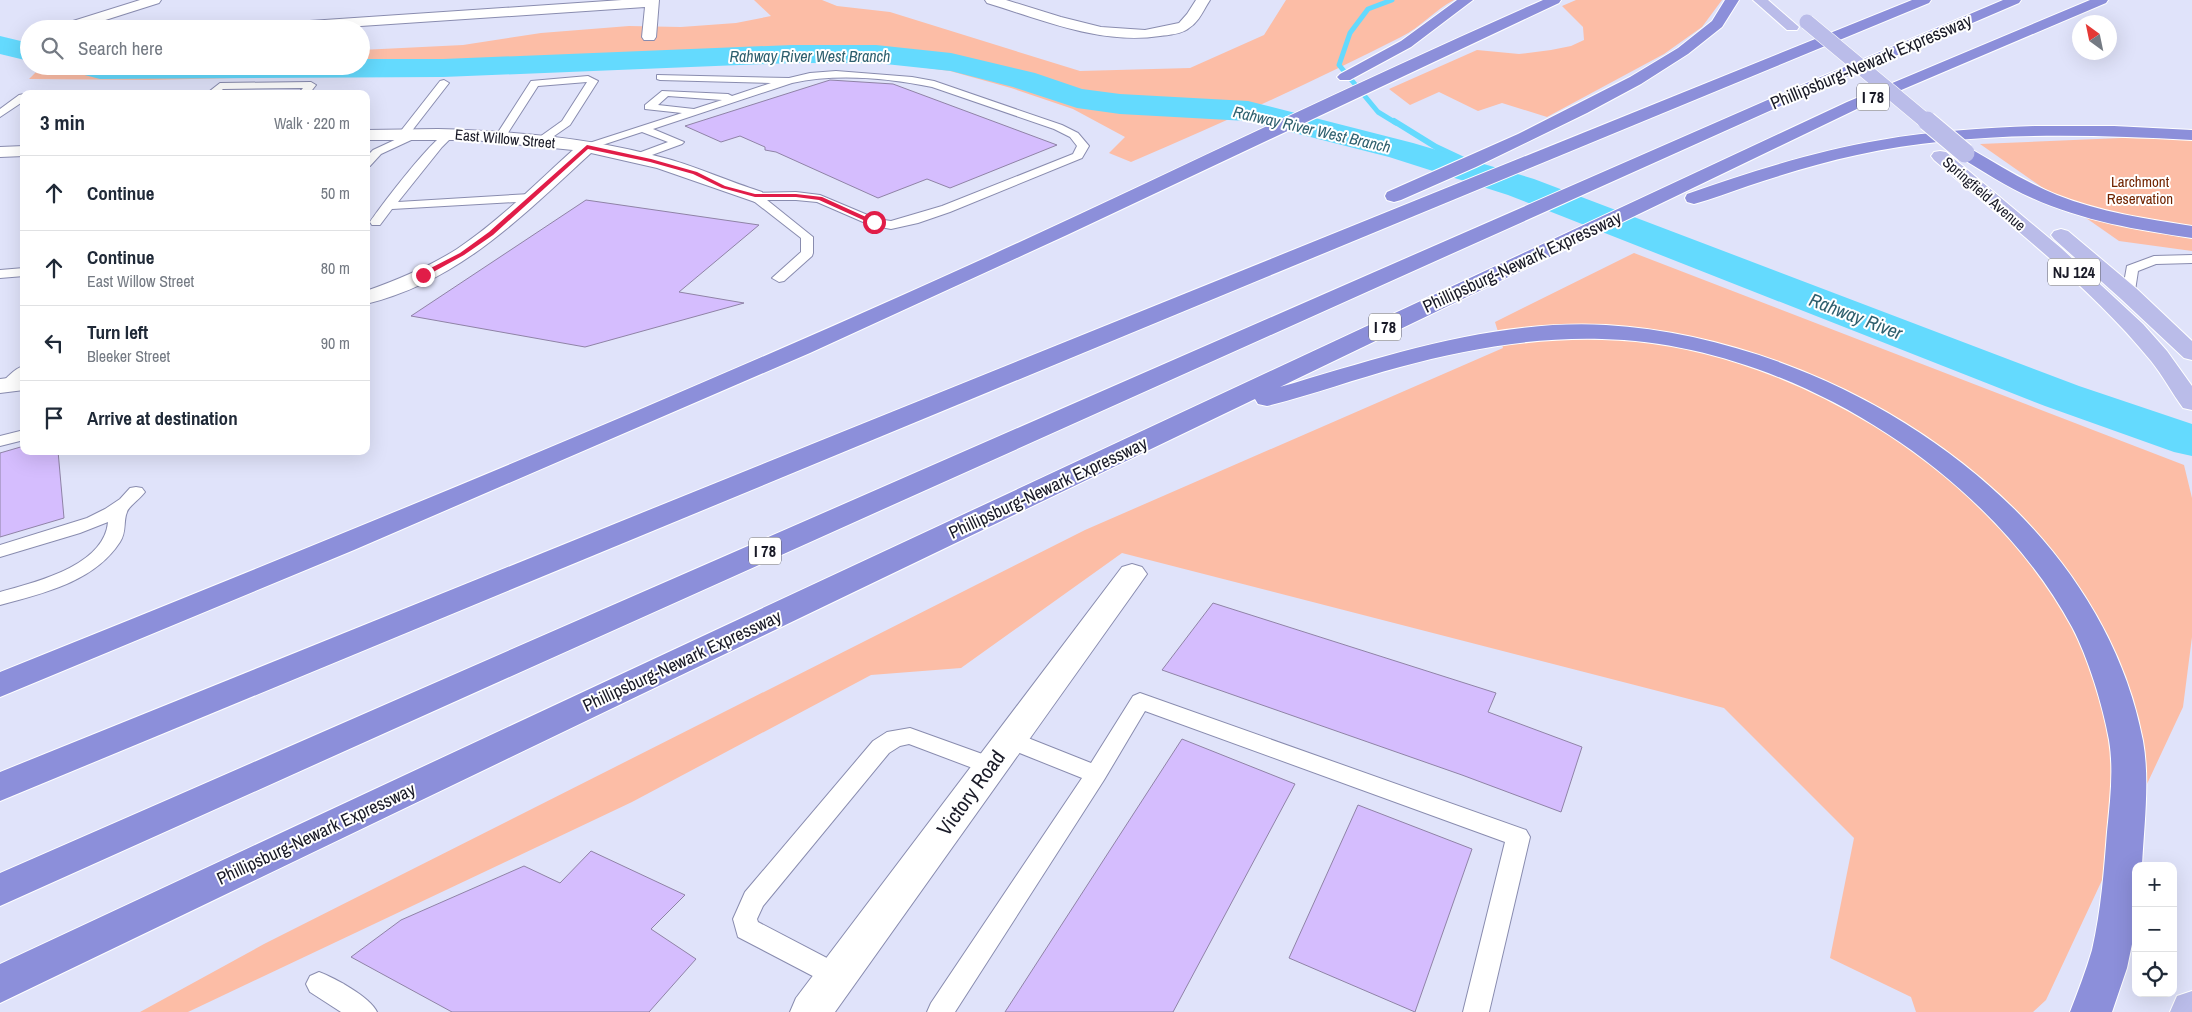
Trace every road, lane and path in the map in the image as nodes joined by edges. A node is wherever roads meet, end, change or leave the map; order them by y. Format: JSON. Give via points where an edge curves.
{"nodes":[{"id":1,"x":154,"y":0,"type":"edge"},
{"id":2,"x":992,"y":0,"type":"edge"},
{"id":3,"x":1203,"y":0,"type":"edge"},
{"id":4,"x":1466,"y":0,"type":"edge"},
{"id":5,"x":1554,"y":0,"type":"edge"},
{"id":6,"x":1732,"y":0,"type":"edge"},
{"id":7,"x":1760,"y":0,"type":"edge"},
{"id":8,"x":1781,"y":0,"type":"edge"},
{"id":9,"x":1924,"y":0,"type":"edge"},
{"id":10,"x":2014,"y":0,"type":"edge"},
{"id":11,"x":2028,"y":0,"type":"edge"},
{"id":12,"x":2100,"y":0,"type":"edge"},
{"id":13,"x":652,"y":1,"type":"edge"},
{"id":14,"x":1989,"y":12,"type":"junction"},
{"id":15,"x":88,"y":20,"type":"edge"},
{"id":16,"x":370,"y":21,"type":"edge"},
{"id":17,"x":1800,"y":25,"type":"junction"},
{"id":18,"x":649,"y":37,"type":"dead end"},
{"id":19,"x":660,"y":77,"type":"dead end"},
{"id":20,"x":789,"y":81,"type":"junction"},
{"id":21,"x":444,"y":83,"type":"dead end"},
{"id":22,"x":1333,"y":83,"type":"dead end"},
{"id":23,"x":215,"y":90,"type":"edge"},
{"id":24,"x":307,"y":90,"type":"edge"},
{"id":25,"x":8,"y":97,"type":"dead end"},
{"id":26,"x":20,"y":97,"type":"edge"},
{"id":27,"x":738,"y":98,"type":"junction"},
{"id":28,"x":20,"y":99,"type":"edge"},
{"id":29,"x":698,"y":111,"type":"junction"},
{"id":30,"x":1888,"y":111,"type":"dead end"},
{"id":31,"x":0,"y":114,"type":"edge"},
{"id":32,"x":1256,"y":122,"type":"dead end"},
{"id":33,"x":1903,"y":124,"type":"dead end"},
{"id":34,"x":643,"y":128,"type":"junction"},
{"id":35,"x":412,"y":133,"type":"junction"},
{"id":36,"x":450,"y":134,"type":"junction"},
{"id":37,"x":370,"y":135,"type":"edge"},
{"id":38,"x":2192,"y":135,"type":"edge"},
{"id":39,"x":500,"y":137,"type":"junction"},
{"id":40,"x":540,"y":141,"type":"junction"},
{"id":41,"x":587,"y":147,"type":"junction"},
{"id":42,"x":20,"y":150,"type":"edge"},
{"id":43,"x":0,"y":152,"type":"edge"},
{"id":44,"x":1965,"y":153,"type":"junction"},
{"id":45,"x":637,"y":157,"type":"junction"},
{"id":46,"x":370,"y":160,"type":"edge"},
{"id":47,"x":755,"y":196,"type":"junction"},
{"id":48,"x":530,"y":198,"type":"junction"},
{"id":49,"x":1655,"y":204,"type":"junction"},
{"id":50,"x":388,"y":206,"type":"junction"},
{"id":51,"x":376,"y":222,"type":"dead end"},
{"id":52,"x":2192,"y":232,"type":"edge"},
{"id":53,"x":2192,"y":259,"type":"edge"},
{"id":54,"x":979,"y":269,"type":"junction"},
{"id":55,"x":20,"y":272,"type":"edge"},
{"id":56,"x":0,"y":274,"type":"edge"},
{"id":57,"x":779,"y":278,"type":"dead end"},
{"id":58,"x":2129,"y":294,"type":"junction"},
{"id":59,"x":370,"y":296,"type":"edge"},
{"id":60,"x":2192,"y":353,"type":"edge"},
{"id":61,"x":969,"y":390,"type":"junction"},
{"id":62,"x":2192,"y":403,"type":"edge"},
{"id":63,"x":1188,"y":422,"type":"junction"},
{"id":64,"x":20,"y":436,"type":"edge"},
{"id":65,"x":0,"y":441,"type":"edge"},
{"id":66,"x":136,"y":492,"type":"dead end"},
{"id":67,"x":118,"y":509,"type":"junction"},
{"id":68,"x":0,"y":551,"type":"edge"},
{"id":69,"x":1132,"y":574,"type":"dead end"},
{"id":70,"x":0,"y":600,"type":"edge"},
{"id":71,"x":0,"y":685,"type":"edge"},
{"id":72,"x":1001,"y":753,"type":"junction"},
{"id":73,"x":1096,"y":774,"type":"junction"},
{"id":74,"x":0,"y":787,"type":"edge"},
{"id":75,"x":0,"y":890,"type":"edge"},
{"id":76,"x":837,"y":976,"type":"junction"},
{"id":77,"x":0,"y":984,"type":"edge"},
{"id":78,"x":319,"y":984,"type":"dead end"},
{"id":79,"x":364,"y":1012,"type":"edge"},
{"id":80,"x":811,"y":1012,"type":"edge"},
{"id":81,"x":940,"y":1012,"type":"edge"},
{"id":82,"x":1476,"y":1012,"type":"edge"},
{"id":83,"x":2091,"y":1012,"type":"edge"}],
"edges":[{"from":1,"to":15,"type":"street"},
{"from":2,"to":3,"type":"street","via":[[1098,31],[1135,34],[1160,33],[1183,26]]},
{"from":4,"to":22,"type":"highway","via":[[1406,44]]},
{"from":5,"to":54,"type":"highway"},
{"from":6,"to":61,"type":"highway","via":[[1718,23],[1700,39],[1600,99],[1440,176],[1142,304]]},
{"from":7,"to":17,"type":"main road","name":"Springfield Avenue","number":"NJ 124"},
{"from":8,"to":17,"type":"main road","name":"Springfield Avenue","number":"NJ 124"},
{"from":9,"to":61,"type":"highway","name":"Phillipsburg-Newark Expressway"},
{"from":10,"to":14,"type":"highway","name":"Phillipsburg-Newark Expressway","number":"I 78"},
{"from":11,"to":14,"type":"highway"},
{"from":12,"to":49,"type":"highway","name":"Phillipsburg-Newark Expressway","number":"I 78","via":[[1853,106]]},
{"from":13,"to":16,"type":"street"},
{"from":13,"to":18,"type":"street"},
{"from":14,"to":75,"type":"highway","name":"Phillipsburg-Newark Expressway","number":"I 78","via":[[1840,74]]},
{"from":17,"to":30,"type":"main road","name":"Springfield Avenue","number":"NJ 124"},
{"from":17,"to":44,"type":"main road","name":"Springfield Avenue","number":"NJ 124","bridge":true},
{"from":19,"to":20,"type":"lane"},
{"from":20,"to":27,"type":"lane"},
{"from":20,"to":47,"type":"lane","via":[[836,74],[934,84],[1058,127],[1074,135],[1083,146],[1078,156],[946,209],[891,225],[874,222],[820,198]]},
{"from":21,"to":35,"type":"lane"},
{"from":23,"to":24,"type":"lane","via":[[220,86],[311,85]]},
{"from":25,"to":26,"type":"lane"},
{"from":27,"to":29,"type":"lane"},
{"from":27,"to":29,"type":"lane","via":[[666,93],[649,107]]},
{"from":28,"to":31,"type":"lane"},
{"from":29,"to":34,"type":"lane"},
{"from":32,"to":54,"type":"highway","via":[[1132,184]]},
{"from":33,"to":62,"type":"main road","name":"Springfield Avenue","number":"NJ 124","via":[[2072,270],[2128,324],[2160,357]]},
{"from":34,"to":41,"type":"lane"},
{"from":34,"to":45,"type":"lane","via":[[678,142]]},
{"from":35,"to":36,"type":"street","name":"East Willow Street"},
{"from":35,"to":37,"type":"street","name":"East Willow Street"},
{"from":35,"to":46,"type":"lane","via":[[377,152]]},
{"from":36,"to":39,"type":"street","name":"East Willow Street"},
{"from":36,"to":50,"type":"lane"},
{"from":38,"to":49,"type":"highway","via":[[2040,131],[1911,141],[1819,158],[1749,178],[1681,203]]},
{"from":39,"to":40,"type":"street","name":"East Willow Street"},
{"from":39,"to":40,"type":"lane","via":[[535,83],[593,81],[566,123]]},
{"from":40,"to":41,"type":"street","name":"East Willow Street"},
{"from":41,"to":45,"type":"street","name":"East Willow Street"},
{"from":41,"to":48,"type":"street"},
{"from":42,"to":43,"type":"street"},
{"from":44,"to":52,"type":"highway","via":[[2032,191],[2071,207]]},
{"from":44,"to":58,"type":"main road","name":"Springfield Avenue","number":"NJ 124"},
{"from":45,"to":47,"type":"street","name":"East Willow Street","via":[[695,173],[724,187]]},
{"from":47,"to":57,"type":"lane","via":[[807,237],[807,253]]},
{"from":48,"to":50,"type":"lane"},
{"from":48,"to":59,"type":"street","via":[[491,234],[462,254],[423,275]]},
{"from":49,"to":63,"type":"highway","name":"Phillipsburg-Newark Expressway","number":"I 78","via":[[1618,216]]},
{"from":50,"to":51,"type":"lane"},
{"from":53,"to":58,"type":"lane","via":[[2154,260],[2132,269]]},
{"from":54,"to":71,"type":"highway","via":[[482,486]]},
{"from":55,"to":56,"type":"lane"},
{"from":58,"to":60,"type":"main road","name":"Springfield Avenue","number":"NJ 124"},
{"from":61,"to":74,"type":"highway","name":"Phillipsburg-Newark Expressway"},
{"from":63,"to":77,"type":"highway","name":"Phillipsburg-Newark Expressway","number":"I 78"},
{"from":63,"to":83,"type":"highway","via":[[1436,350],[1505,337],[1576,331],[1666,339],[1738,355],[1827,389],[1908,434],[1964,478],[2045,561],[2087,625],[2116,702],[2127,748],[2124,852],[2109,961]]},
{"from":64,"to":65,"type":"lane"},
{"from":66,"to":67,"type":"lane"},
{"from":67,"to":68,"type":"lane","via":[[88,524]]},
{"from":67,"to":70,"type":"lane","via":[[113,540],[88,565]]},
{"from":69,"to":72,"type":"street","name":"Victory Road"},
{"from":72,"to":73,"type":"lane"},
{"from":72,"to":76,"type":"street","name":"Victory Road"},
{"from":72,"to":76,"type":"lane","via":[[910,736],[895,738],[880,747],[754,899],[745,919],[747,928]]},
{"from":73,"to":81,"type":"lane"},
{"from":73,"to":82,"type":"lane","via":[[1140,701],[1518,837]]},
{"from":76,"to":80,"type":"street","name":"Victory Road"},
{"from":78,"to":79,"type":"lane"}]}
